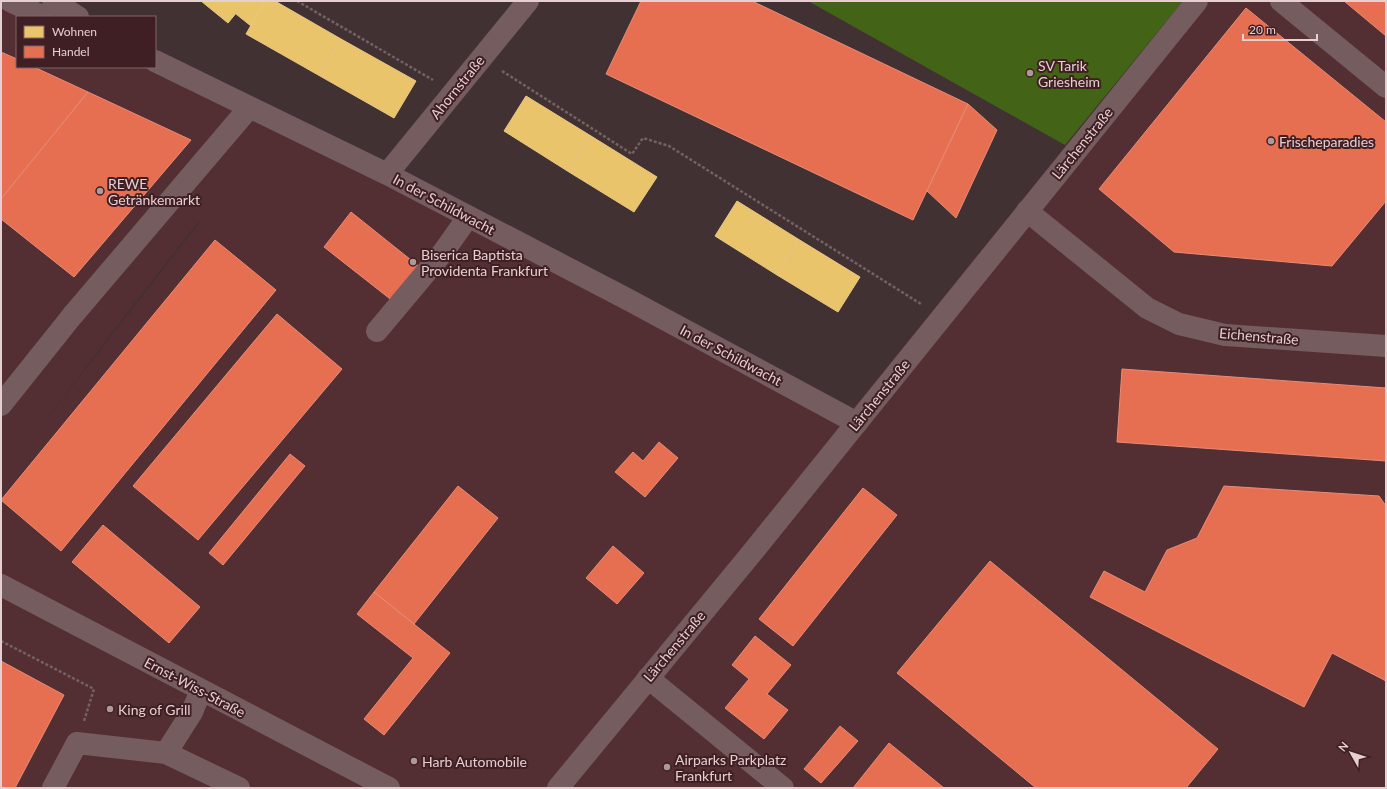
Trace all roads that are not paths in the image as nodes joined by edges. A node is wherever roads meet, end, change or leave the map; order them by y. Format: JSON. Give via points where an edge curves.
{"nodes":[{"id":1,"x":4,"y":1,"type":"edge"},
{"id":2,"x":10,"y":1,"type":"edge"},
{"id":3,"x":53,"y":1,"type":"edge"},
{"id":4,"x":528,"y":1,"type":"edge"},
{"id":5,"x":1197,"y":1,"type":"edge"},
{"id":6,"x":1281,"y":1,"type":"edge"},
{"id":7,"x":1,"y":2,"type":"edge"},
{"id":8,"x":42,"y":16,"type":"edge"},
{"id":9,"x":76,"y":16,"type":"edge"},
{"id":10,"x":156,"y":62,"type":"edge"},
{"id":11,"x":1386,"y":87,"type":"edge"},
{"id":12,"x":249,"y":108,"type":"junction"},
{"id":13,"x":387,"y":174,"type":"junction"},
{"id":14,"x":1026,"y":211,"type":"junction"},
{"id":15,"x":468,"y":217,"type":"junction"},
{"id":16,"x":377,"y":331,"type":"dead end"},
{"id":17,"x":1386,"y":346,"type":"edge"},
{"id":18,"x":1,"y":405,"type":"edge"},
{"id":19,"x":857,"y":423,"type":"junction"},
{"id":20,"x":1,"y":585,"type":"edge"},
{"id":21,"x":648,"y":678,"type":"junction"},
{"id":22,"x":201,"y":690,"type":"junction"},
{"id":23,"x":166,"y":753,"type":"junction"},
{"id":24,"x":53,"y":788,"type":"edge"},
{"id":25,"x":239,"y":788,"type":"edge"},
{"id":26,"x":388,"y":788,"type":"edge"},
{"id":27,"x":558,"y":788,"type":"edge"},
{"id":28,"x":783,"y":788,"type":"edge"}],
"edges":[{"from":1,"to":7,"type":"street"},
{"from":2,"to":8,"type":"street"},
{"from":3,"to":9,"type":"street"},
{"from":4,"to":13,"type":"street","name":"Ahornstraße"},
{"from":5,"to":14,"type":"street","name":"Lärchenstraße"},
{"from":6,"to":11,"type":"street"},
{"from":10,"to":12,"type":"street","name":"In der Schildwacht"},
{"from":12,"to":13,"type":"street","name":"In der Schildwacht"},
{"from":12,"to":18,"type":"street","via":[[72,316]]},
{"from":13,"to":15,"type":"street","name":"In der Schildwacht"},
{"from":14,"to":17,"type":"street","name":"Eichenstraße","via":[[1147,308],[1179,324],[1225,336]]},
{"from":14,"to":19,"type":"street","name":"Lärchenstraße"},
{"from":15,"to":16,"type":"street","via":[[444,252]]},
{"from":15,"to":19,"type":"street","name":"In der Schildwacht"},
{"from":19,"to":21,"type":"street","name":"Lärchenstraße"},
{"from":20,"to":22,"type":"street","name":"Ernst-Wiss-Straße"},
{"from":21,"to":27,"type":"street","name":"Lärchenstraße"},
{"from":21,"to":28,"type":"street"},
{"from":22,"to":23,"type":"street","via":[[192,712]]},
{"from":22,"to":26,"type":"street","name":"Ernst-Wiss-Straße"},
{"from":23,"to":24,"type":"street","via":[[77,743]]},
{"from":23,"to":25,"type":"street"}]}
